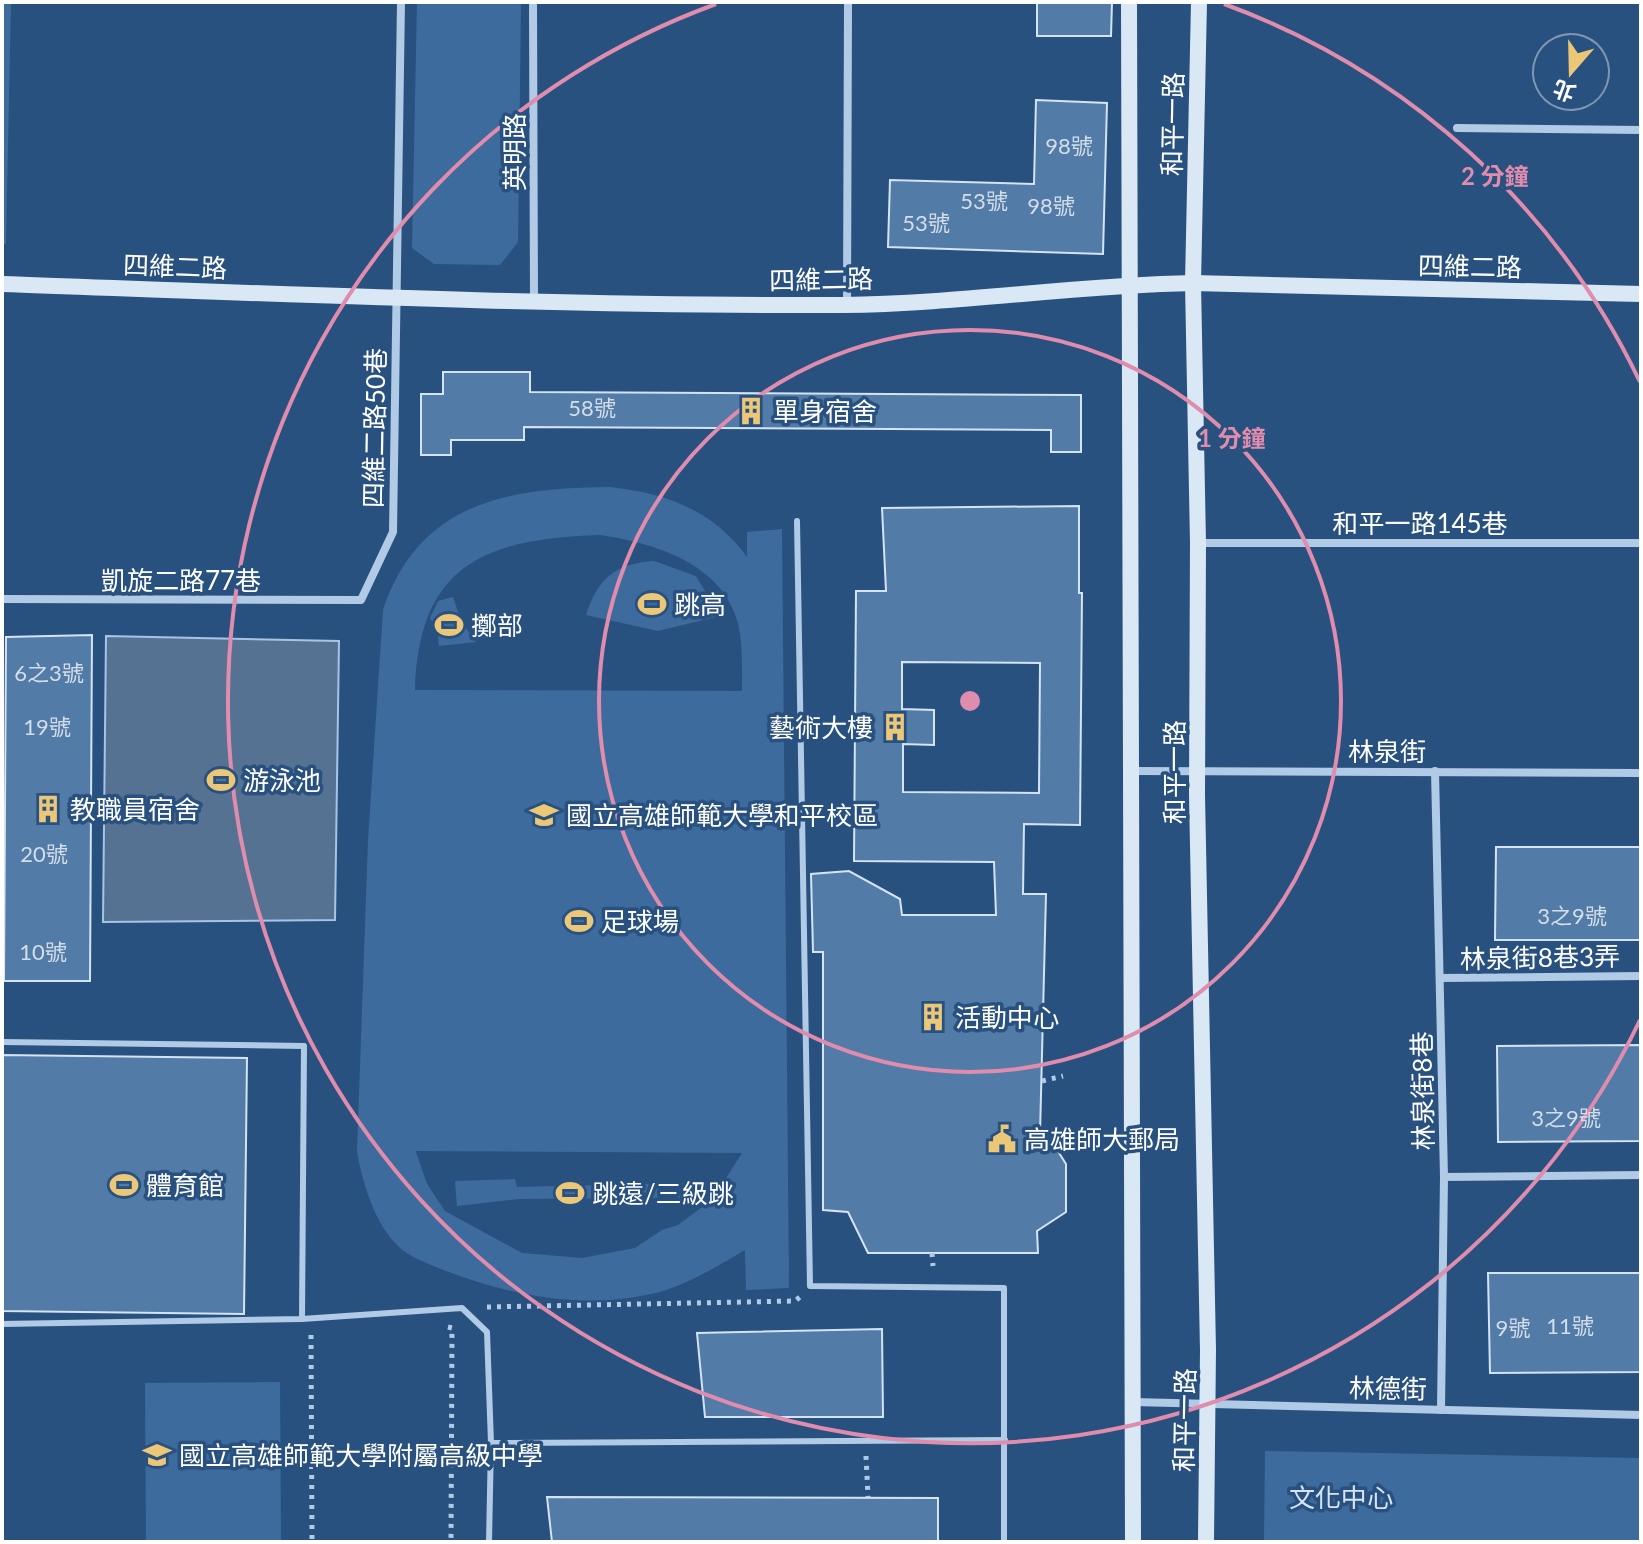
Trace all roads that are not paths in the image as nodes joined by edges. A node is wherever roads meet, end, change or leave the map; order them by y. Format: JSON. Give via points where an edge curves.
{"nodes":[{"id":1,"x":401,"y":2,"type":"edge"},
{"id":2,"x":533,"y":2,"type":"edge"},
{"id":3,"x":848,"y":2,"type":"edge"},
{"id":4,"x":1129,"y":2,"type":"edge"},
{"id":5,"x":1199,"y":2,"type":"edge"},
{"id":6,"x":1457,"y":128,"type":"dead end"},
{"id":7,"x":1641,"y":130,"type":"edge"},
{"id":8,"x":1193,"y":283,"type":"junction"},
{"id":9,"x":2,"y":284,"type":"edge"},
{"id":10,"x":1131,"y":284,"type":"junction"},
{"id":11,"x":1641,"y":294,"type":"edge"},
{"id":12,"x":396,"y":298,"type":"junction"},
{"id":13,"x":534,"y":302,"type":"junction"},
{"id":14,"x":847,"y":305,"type":"junction"},
{"id":15,"x":797,"y":521,"type":"dead end"},
{"id":16,"x":1198,"y":543,"type":"junction"},
{"id":17,"x":1641,"y":543,"type":"edge"},
{"id":18,"x":2,"y":599,"type":"edge"},
{"id":19,"x":361,"y":600,"type":"joint"},
{"id":20,"x":1197,"y":770,"type":"junction"},
{"id":21,"x":1132,"y":771,"type":"junction"},
{"id":22,"x":1435,"y":771,"type":"junction"},
{"id":23,"x":1641,"y":773,"type":"edge"},
{"id":24,"x":1641,"y":976,"type":"edge"},
{"id":25,"x":1440,"y":978,"type":"junction"},
{"id":26,"x":2,"y":1042,"type":"edge"},
{"id":27,"x":1641,"y":1175,"type":"edge"},
{"id":28,"x":1444,"y":1177,"type":"junction"},
{"id":29,"x":302,"y":1319,"type":"junction"},
{"id":30,"x":2,"y":1324,"type":"edge"},
{"id":31,"x":1134,"y":1402,"type":"junction"},
{"id":32,"x":1208,"y":1404,"type":"junction"},
{"id":33,"x":1441,"y":1410,"type":"junction"},
{"id":34,"x":1641,"y":1415,"type":"edge"},
{"id":35,"x":1005,"y":1440,"type":"junction"},
{"id":36,"x":491,"y":1443,"type":"junction"},
{"id":37,"x":489,"y":1542,"type":"edge"},
{"id":38,"x":1004,"y":1542,"type":"edge"},
{"id":39,"x":1133,"y":1542,"type":"edge"},
{"id":40,"x":1206,"y":1542,"type":"edge"}],
"edges":[{"from":1,"to":12,"type":"street"},
{"from":2,"to":13,"type":"street","name":"英明路"},
{"from":3,"to":14,"type":"street"},
{"from":4,"to":10,"type":"street","name":"和平一路"},
{"from":5,"to":8,"type":"street","name":"和平一路"},
{"from":6,"to":7,"type":"street"},
{"from":8,"to":10,"type":"street","name":"四維二路"},
{"from":8,"to":11,"type":"street","name":"四維二路"},
{"from":8,"to":16,"type":"street","name":"和平一路"},
{"from":9,"to":12,"type":"street","name":"四維二路"},
{"from":10,"to":14,"type":"street","name":"四維二路"},
{"from":10,"to":21,"type":"street","name":"和平一路"},
{"from":12,"to":13,"type":"street","name":"四維二路"},
{"from":12,"to":19,"type":"street","name":"四維二路50巷","via":[[393,532]]},
{"from":13,"to":14,"type":"street","name":"四維二路"},
{"from":15,"to":35,"type":"lane","via":[[810,1286],[1004,1288]]},
{"from":16,"to":17,"type":"street","name":"和平一路145巷"},
{"from":16,"to":20,"type":"street","name":"和平一路"},
{"from":18,"to":19,"type":"street","name":"凱旋二路77巷"},
{"from":20,"to":21,"type":"street","name":"林泉街"},
{"from":20,"to":22,"type":"street","name":"林泉街"},
{"from":20,"to":32,"type":"street","name":"和平一路"},
{"from":21,"to":31,"type":"street","name":"和平一路"},
{"from":22,"to":23,"type":"street","name":"林泉街"},
{"from":22,"to":25,"type":"street","name":"林泉街8巷"},
{"from":24,"to":25,"type":"street","name":"林泉街8巷3弄"},
{"from":25,"to":28,"type":"street","name":"林泉街8巷"},
{"from":26,"to":29,"type":"lane","via":[[304,1046]]},
{"from":27,"to":28,"type":"street"},
{"from":28,"to":33,"type":"street","name":"林泉街8巷"},
{"from":29,"to":30,"type":"lane"},
{"from":29,"to":36,"type":"lane","via":[[462,1308],[487,1332]]},
{"from":31,"to":32,"type":"street","name":"林德街"},
{"from":31,"to":39,"type":"street","name":"和平一路"},
{"from":32,"to":33,"type":"street","name":"林德街"},
{"from":32,"to":40,"type":"street","name":"和平一路"},
{"from":33,"to":34,"type":"street","name":"林德街"},
{"from":35,"to":36,"type":"lane"},
{"from":35,"to":38,"type":"lane"},
{"from":36,"to":37,"type":"lane"}]}
